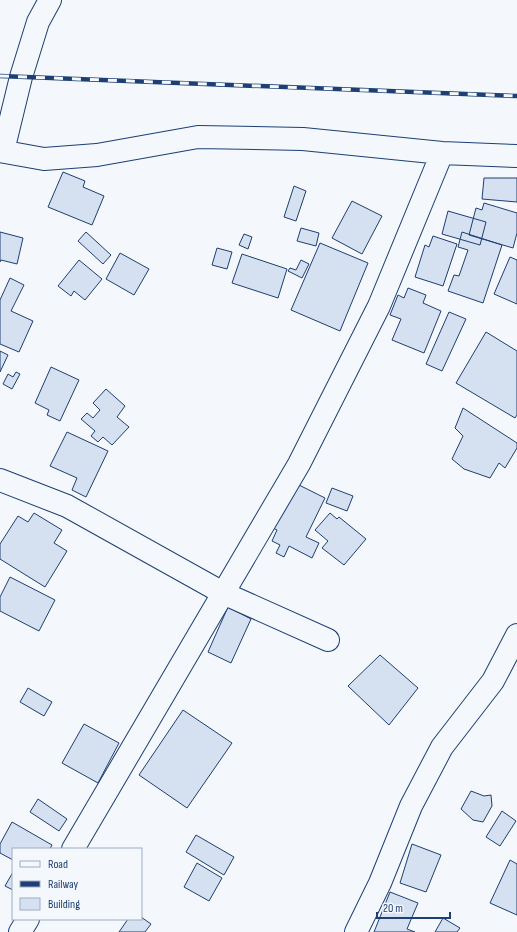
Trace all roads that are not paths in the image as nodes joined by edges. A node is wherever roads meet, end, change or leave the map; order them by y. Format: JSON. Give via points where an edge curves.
{"nodes":[{"id":1,"x":50,"y":0,"type":"edge"},
{"id":2,"x":2,"y":151,"type":"edge"},
{"id":3,"x":442,"y":152,"type":"junction"},
{"id":4,"x":517,"y":156,"type":"edge"},
{"id":5,"x":0,"y":480,"type":"edge"},
{"id":6,"x":223,"y":593,"type":"junction"},
{"id":7,"x":517,"y":635,"type":"edge"},
{"id":8,"x":328,"y":640,"type":"dead end"},
{"id":9,"x":74,"y":848,"type":"edge"},
{"id":10,"x":27,"y":920,"type":"edge"},
{"id":11,"x":20,"y":932,"type":"edge"},
{"id":12,"x":356,"y":932,"type":"edge"}],
"edges":[{"from":1,"to":2,"type":"street","via":[[38,22]]},
{"from":2,"to":3,"type":"street","via":[[44,159],[96,155],[198,136],[303,139]]},
{"from":3,"to":4,"type":"street"},
{"from":3,"to":6,"type":"street","via":[[380,306],[299,464]]},
{"from":5,"to":6,"type":"street","via":[[67,506]]},
{"from":6,"to":8,"type":"street"},
{"from":6,"to":9,"type":"street"},
{"from":7,"to":12,"type":"street","via":[[493,682],[442,747],[411,806],[380,883]]},
{"from":10,"to":11,"type":"street"}]}
